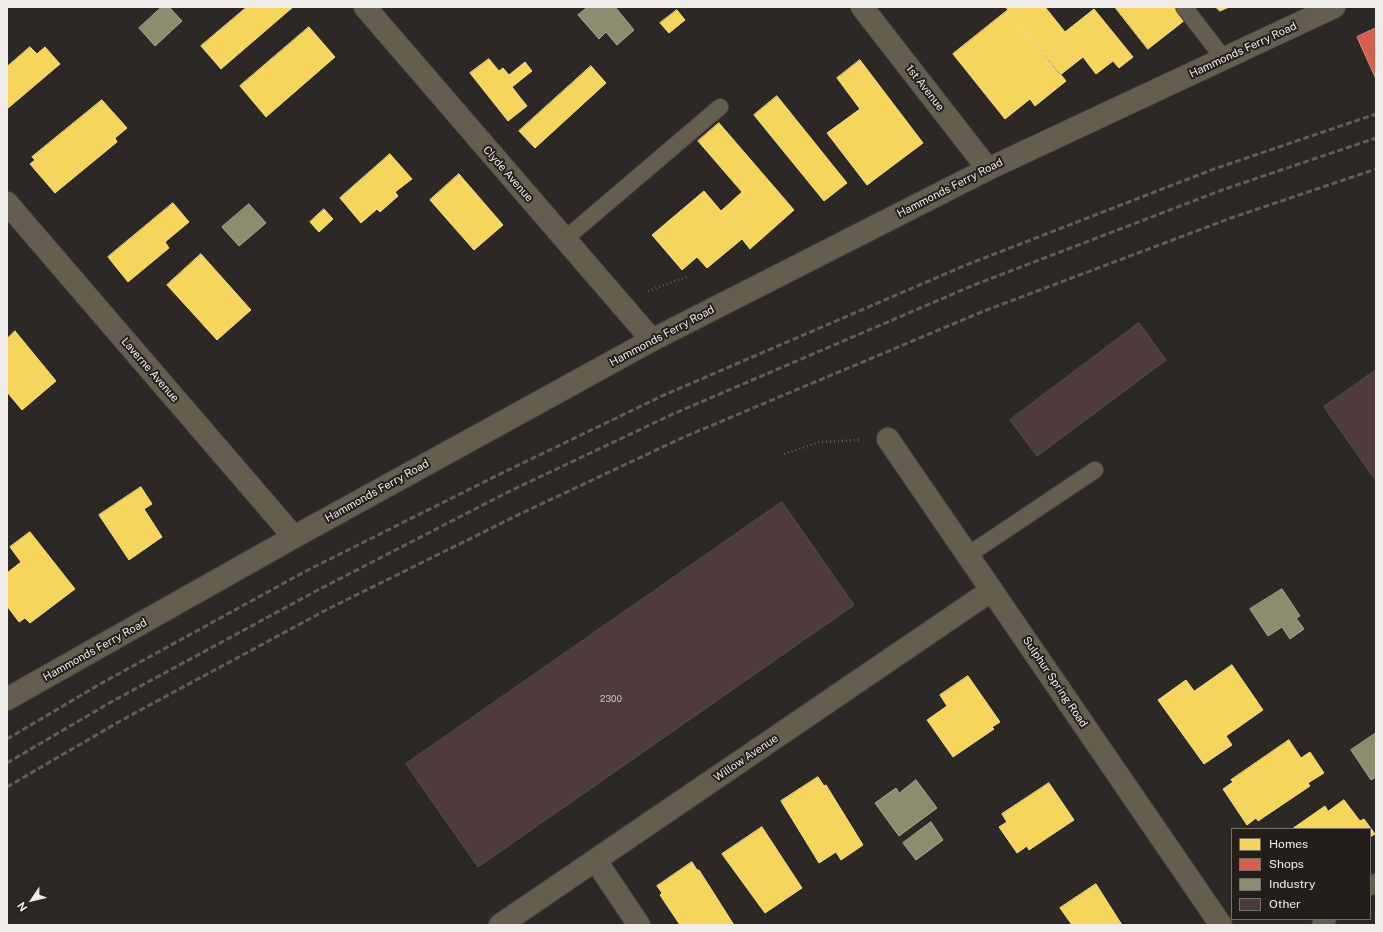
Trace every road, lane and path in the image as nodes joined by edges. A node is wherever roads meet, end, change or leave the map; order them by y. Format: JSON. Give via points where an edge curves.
{"nodes":[{"id":1,"x":365,"y":7,"type":"edge"},
{"id":2,"x":862,"y":7,"type":"edge"},
{"id":3,"x":1184,"y":7,"type":"edge"},
{"id":4,"x":1334,"y":7,"type":"edge"},
{"id":5,"x":1224,"y":59,"type":"junction"},
{"id":6,"x":720,"y":107,"type":"dead end"},
{"id":7,"x":988,"y":169,"type":"junction"},
{"id":8,"x":7,"y":203,"type":"edge"},
{"id":9,"x":565,"y":239,"type":"junction"},
{"id":10,"x":688,"y":276,"type":"dead end"},
{"id":11,"x":658,"y":286,"type":"dead end"},
{"id":12,"x":652,"y":340,"type":"junction"},
{"id":13,"x":888,"y":439,"type":"joint"},
{"id":14,"x":784,"y":454,"type":"dead end"},
{"id":15,"x":1096,"y":470,"type":"dead end"},
{"id":16,"x":294,"y":537,"type":"junction"},
{"id":17,"x":968,"y":555,"type":"junction"},
{"id":18,"x":992,"y":590,"type":"junction"},
{"id":19,"x":7,"y":699,"type":"edge"},
{"id":20,"x":596,"y":861,"type":"junction"},
{"id":21,"x":500,"y":925,"type":"edge"},
{"id":22,"x":639,"y":925,"type":"edge"},
{"id":23,"x":1221,"y":925,"type":"edge"}],
"edges":[{"from":1,"to":9,"type":"street","name":"Clyde Avenue"},
{"from":2,"to":7,"type":"street","name":"1st Avenue"},
{"from":3,"to":5,"type":"lane"},
{"from":4,"to":5,"type":"street","name":"Hammonds Ferry Road"},
{"from":5,"to":7,"type":"street","name":"Hammonds Ferry Road"},
{"from":6,"to":9,"type":"lane"},
{"from":7,"to":12,"type":"street","name":"Hammonds Ferry Road"},
{"from":8,"to":16,"type":"street","name":"Laverne Avenue"},
{"from":9,"to":12,"type":"street","name":"Clyde Avenue"},
{"from":10,"to":11,"type":"path"},
{"from":12,"to":16,"type":"street","name":"Hammonds Ferry Road"},
{"from":13,"to":14,"type":"path","via":[[820,442]]},
{"from":13,"to":17,"type":"street","name":"Sulphur Spring Road"},
{"from":15,"to":17,"type":"lane"},
{"from":16,"to":19,"type":"street","name":"Hammonds Ferry Road"},
{"from":17,"to":18,"type":"street","name":"Sulphur Spring Road"},
{"from":18,"to":20,"type":"street","name":"Willow Avenue"},
{"from":18,"to":23,"type":"street","name":"Sulphur Spring Road"},
{"from":20,"to":21,"type":"street","name":"Willow Avenue"},
{"from":20,"to":22,"type":"street"}]}
